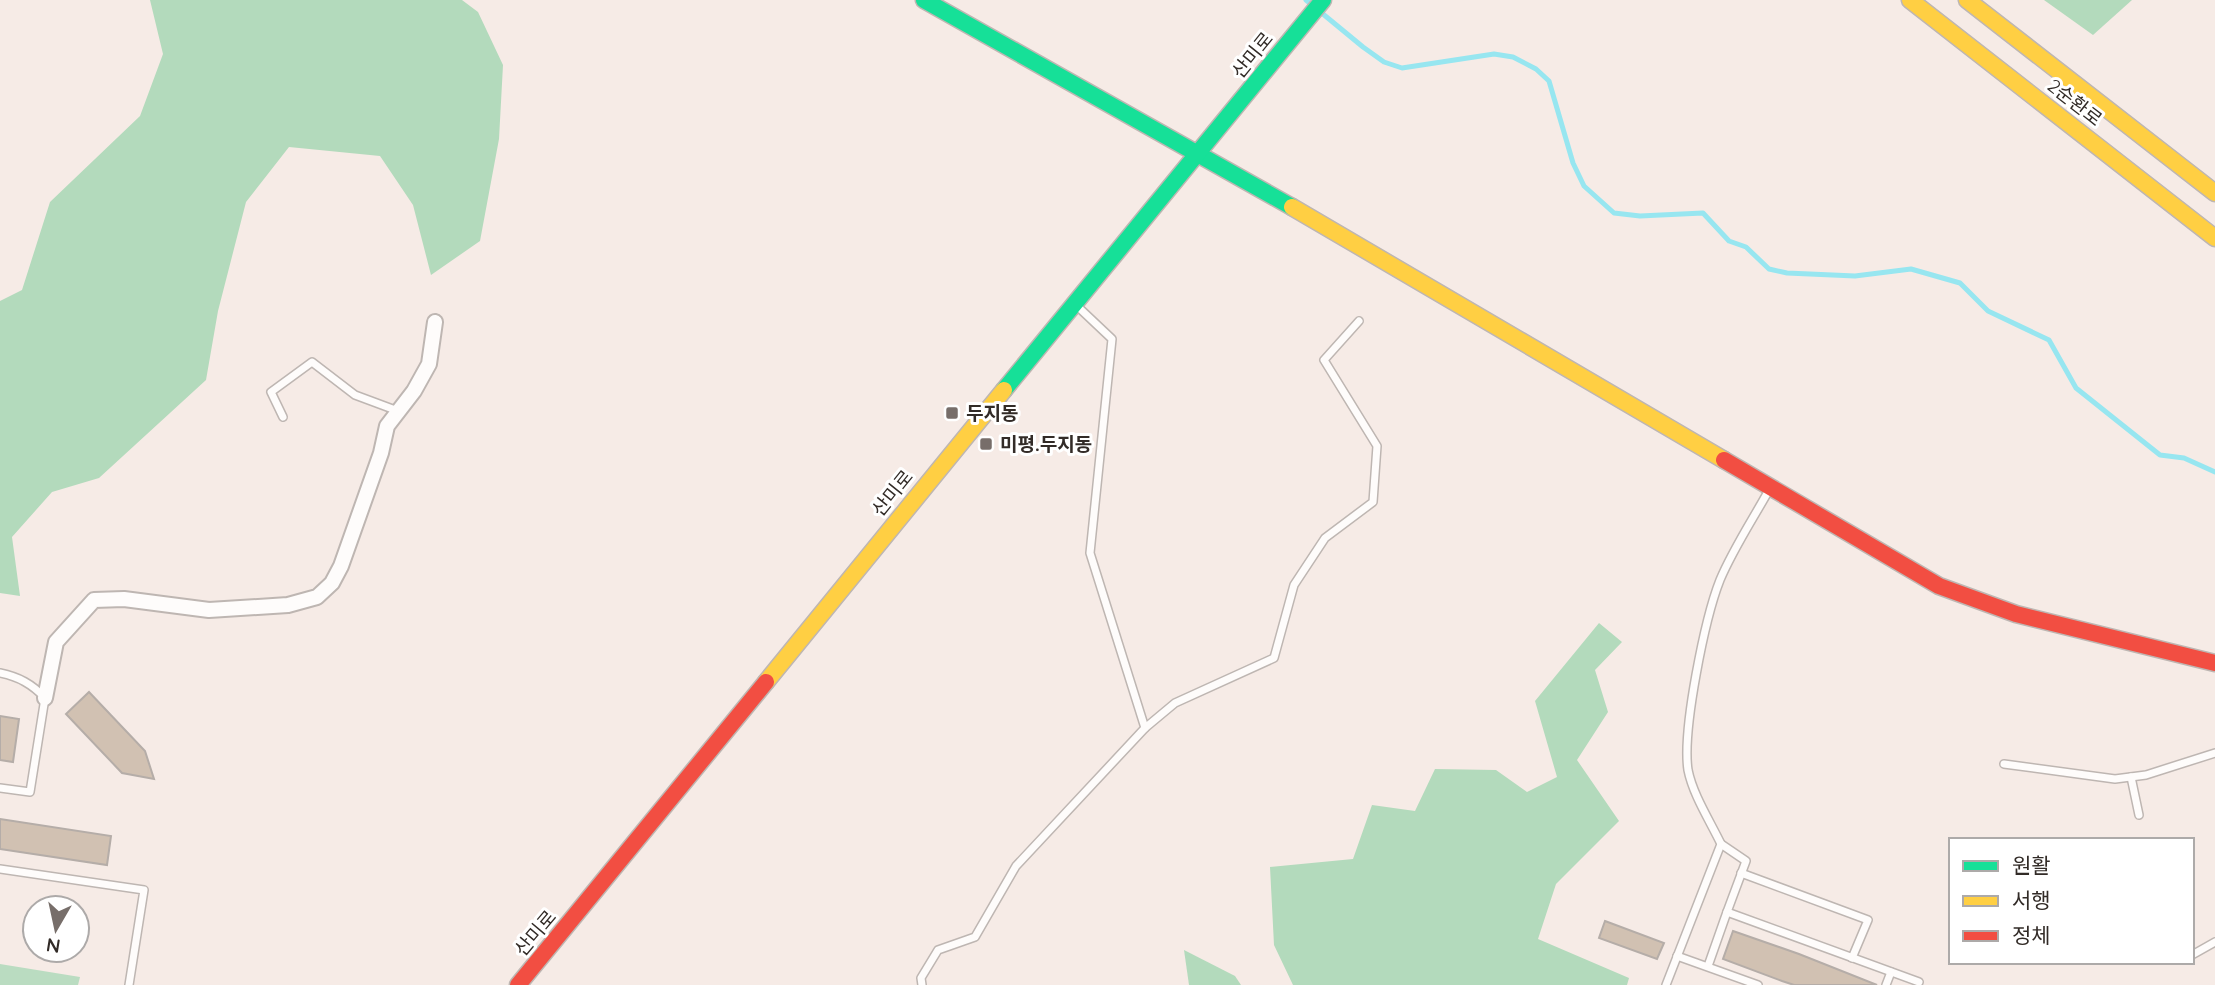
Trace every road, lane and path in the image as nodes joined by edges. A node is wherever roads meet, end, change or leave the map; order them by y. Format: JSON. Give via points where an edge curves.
{"nodes":[{"id":1,"x":925,"y":0,"type":"edge"},
{"id":2,"x":1323,"y":0,"type":"edge"},
{"id":3,"x":1910,"y":0,"type":"edge"},
{"id":4,"x":1967,"y":0,"type":"edge"},
{"id":5,"x":1200,"y":153,"type":"junction"},
{"id":6,"x":2215,"y":193,"type":"edge"},
{"id":7,"x":2215,"y":238,"type":"edge"},
{"id":8,"x":1076,"y":304,"type":"junction"},
{"id":9,"x":1359,"y":321,"type":"dead end"},
{"id":10,"x":435,"y":322,"type":"dead end"},
{"id":11,"x":398,"y":411,"type":"junction"},
{"id":12,"x":283,"y":417,"type":"dead end"},
{"id":13,"x":1770,"y":489,"type":"junction"},
{"id":14,"x":2215,"y":663,"type":"edge"},
{"id":15,"x":0,"y":673,"type":"edge"},
{"id":16,"x":45,"y":698,"type":"junction"},
{"id":17,"x":1145,"y":728,"type":"junction"},
{"id":18,"x":2215,"y":753,"type":"edge"},
{"id":19,"x":2004,"y":764,"type":"dead end"},
{"id":20,"x":2131,"y":777,"type":"junction"},
{"id":21,"x":0,"y":788,"type":"edge"},
{"id":22,"x":2139,"y":815,"type":"dead end"},
{"id":23,"x":1721,"y":844,"type":"junction"},
{"id":24,"x":0,"y":869,"type":"edge"},
{"id":25,"x":1741,"y":873,"type":"junction"},
{"id":26,"x":1727,"y":912,"type":"junction"},
{"id":27,"x":2215,"y":942,"type":"edge"},
{"id":28,"x":2194,"y":954,"type":"edge"},
{"id":29,"x":1677,"y":956,"type":"junction"},
{"id":30,"x":1852,"y":958,"type":"junction"},
{"id":31,"x":1707,"y":966,"type":"junction"},
{"id":32,"x":1891,"y":972,"type":"junction"},
{"id":33,"x":1919,"y":982,"type":"dead end"},
{"id":34,"x":129,"y":985,"type":"edge"},
{"id":35,"x":518,"y":985,"type":"edge"},
{"id":36,"x":922,"y":985,"type":"edge"},
{"id":37,"x":1666,"y":985,"type":"edge"},
{"id":38,"x":1758,"y":985,"type":"edge"},
{"id":39,"x":1886,"y":985,"type":"edge"}],
"edges":[{"from":1,"to":5,"type":"street"},
{"from":2,"to":5,"type":"street","name":"산미로"},
{"from":3,"to":7,"type":"street","name":"2순환로"},
{"from":4,"to":6,"type":"street","name":"2순환로"},
{"from":5,"to":8,"type":"street","name":"산미로"},
{"from":5,"to":13,"type":"street"},
{"from":8,"to":17,"type":"lane","via":[[1112,339],[1090,553]]},
{"from":8,"to":35,"type":"street","name":"산미로"},
{"from":9,"to":17,"type":"lane","via":[[1324,360],[1377,446],[1373,502],[1325,538],[1294,585],[1274,658],[1175,703]]},
{"from":10,"to":11,"type":"street","via":[[429,364]]},
{"from":11,"to":12,"type":"lane","via":[[355,395],[312,362],[271,392]]},
{"from":11,"to":16,"type":"street","via":[[387,426],[341,566],[317,597],[288,605],[209,610],[124,598],[93,600],[56,642]]},
{"from":13,"to":14,"type":"street","via":[[1909,571],[1968,598]]},
{"from":13,"to":23,"type":"lane","via":[[1721,579],[1708,617],[1689,724],[1690,779]]},
{"from":15,"to":16,"type":"lane","via":[[33,685]]},
{"from":16,"to":21,"type":"lane","via":[[30,792]]},
{"from":17,"to":36,"type":"lane","via":[[1016,866],[975,936],[938,950],[921,978]]},
{"from":18,"to":20,"type":"lane"},
{"from":19,"to":20,"type":"lane","via":[[2080,776]]},
{"from":20,"to":22,"type":"lane"},
{"from":23,"to":25,"type":"lane","via":[[1746,861]]},
{"from":23,"to":29,"type":"lane"},
{"from":24,"to":34,"type":"lane","via":[[144,891]]},
{"from":25,"to":26,"type":"lane"},
{"from":25,"to":30,"type":"lane","via":[[1868,919]]},
{"from":26,"to":30,"type":"lane"},
{"from":26,"to":31,"type":"lane"},
{"from":27,"to":28,"type":"lane"},
{"from":29,"to":31,"type":"lane"},
{"from":29,"to":37,"type":"lane"},
{"from":30,"to":32,"type":"lane"},
{"from":31,"to":38,"type":"lane"},
{"from":32,"to":33,"type":"lane"},
{"from":32,"to":39,"type":"lane"}]}
